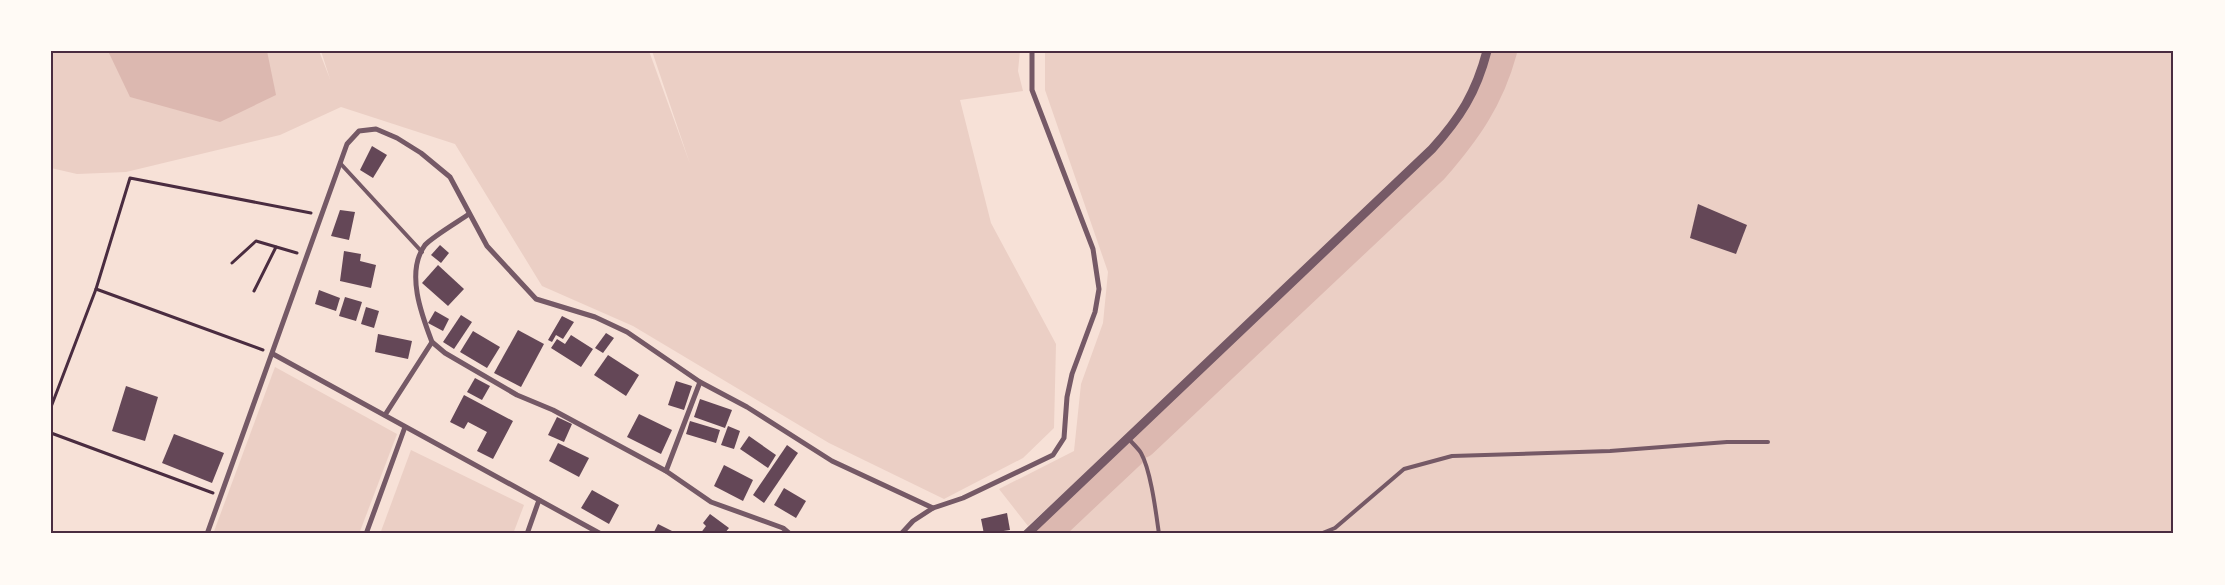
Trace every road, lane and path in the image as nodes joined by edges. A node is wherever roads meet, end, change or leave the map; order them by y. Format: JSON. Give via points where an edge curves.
{"nodes":[{"id":1,"x":1032,"y":51,"type":"edge"},
{"id":2,"x":1487,"y":51,"type":"edge"},
{"id":3,"x":340,"y":163,"type":"junction"},
{"id":4,"x":469,"y":214,"type":"junction"},
{"id":5,"x":322,"y":215,"type":"junction"},
{"id":6,"x":276,"y":247,"type":"junction"},
{"id":7,"x":422,"y":252,"type":"junction"},
{"id":8,"x":308,"y":256,"type":"junction"},
{"id":9,"x":232,"y":263,"type":"dead end"},
{"id":10,"x":96,"y":289,"type":"junction"},
{"id":11,"x":254,"y":291,"type":"dead end"},
{"id":12,"x":432,"y":342,"type":"junction"},
{"id":13,"x":273,"y":354,"type":"junction"},
{"id":14,"x":700,"y":382,"type":"junction"},
{"id":15,"x":51,"y":407,"type":"edge"},
{"id":16,"x":384,"y":415,"type":"junction"},
{"id":17,"x":406,"y":427,"type":"junction"},
{"id":18,"x":51,"y":433,"type":"edge"},
{"id":19,"x":1128,"y":438,"type":"junction"},
{"id":20,"x":1768,"y":442,"type":"dead end"},
{"id":21,"x":666,"y":471,"type":"junction"},
{"id":22,"x":220,"y":496,"type":"junction"},
{"id":23,"x":539,"y":500,"type":"junction"},
{"id":24,"x":933,"y":508,"type":"junction"},
{"id":25,"x":207,"y":534,"type":"edge"},
{"id":26,"x":366,"y":534,"type":"edge"},
{"id":27,"x":527,"y":534,"type":"edge"},
{"id":28,"x":601,"y":534,"type":"edge"},
{"id":29,"x":790,"y":534,"type":"edge"},
{"id":30,"x":901,"y":534,"type":"edge"},
{"id":31,"x":1027,"y":534,"type":"edge"},
{"id":32,"x":1159,"y":534,"type":"edge"},
{"id":33,"x":1320,"y":534,"type":"edge"}],
"edges":[{"from":1,"to":24,"type":"street","via":[[1032,90],[1093,249],[1099,289],[1095,312],[1072,374],[1064,438],[1053,455],[963,498]]},
{"from":2,"to":19,"type":"street","via":[[1467,104],[1432,149]]},
{"from":3,"to":4,"type":"street","via":[[347,144],[359,131],[376,129],[421,153],[450,177]]},
{"from":3,"to":5,"type":"street"},
{"from":3,"to":7,"type":"lane"},
{"from":4,"to":7,"type":"street","via":[[425,245]]},
{"from":4,"to":14,"type":"street","via":[[487,246],[536,299],[595,317],[627,332]]},
{"from":5,"to":8,"type":"street"},
{"from":5,"to":10,"type":"path","via":[[130,178]]},
{"from":6,"to":8,"type":"path"},
{"from":6,"to":9,"type":"path","via":[[256,241]]},
{"from":6,"to":11,"type":"path"},
{"from":7,"to":12,"type":"street","via":[[416,269],[419,306]]},
{"from":8,"to":13,"type":"street"},
{"from":10,"to":13,"type":"path"},
{"from":10,"to":15,"type":"path"},
{"from":12,"to":16,"type":"street"},
{"from":12,"to":21,"type":"street","via":[[517,395],[553,410]]},
{"from":13,"to":16,"type":"street"},
{"from":13,"to":22,"type":"street"},
{"from":14,"to":21,"type":"street"},
{"from":14,"to":24,"type":"street","via":[[747,407],[832,461]]},
{"from":16,"to":17,"type":"street"},
{"from":17,"to":23,"type":"street"},
{"from":17,"to":26,"type":"street"},
{"from":18,"to":22,"type":"path"},
{"from":19,"to":31,"type":"street"},
{"from":19,"to":32,"type":"lane","via":[[1141,452],[1144,461]]},
{"from":20,"to":33,"type":"lane","via":[[1452,456],[1404,469],[1335,528]]},
{"from":21,"to":29,"type":"street","via":[[711,502],[783,528]]},
{"from":22,"to":25,"type":"street"},
{"from":23,"to":27,"type":"street"},
{"from":23,"to":28,"type":"street"},
{"from":24,"to":30,"type":"street","via":[[913,520]]}]}
